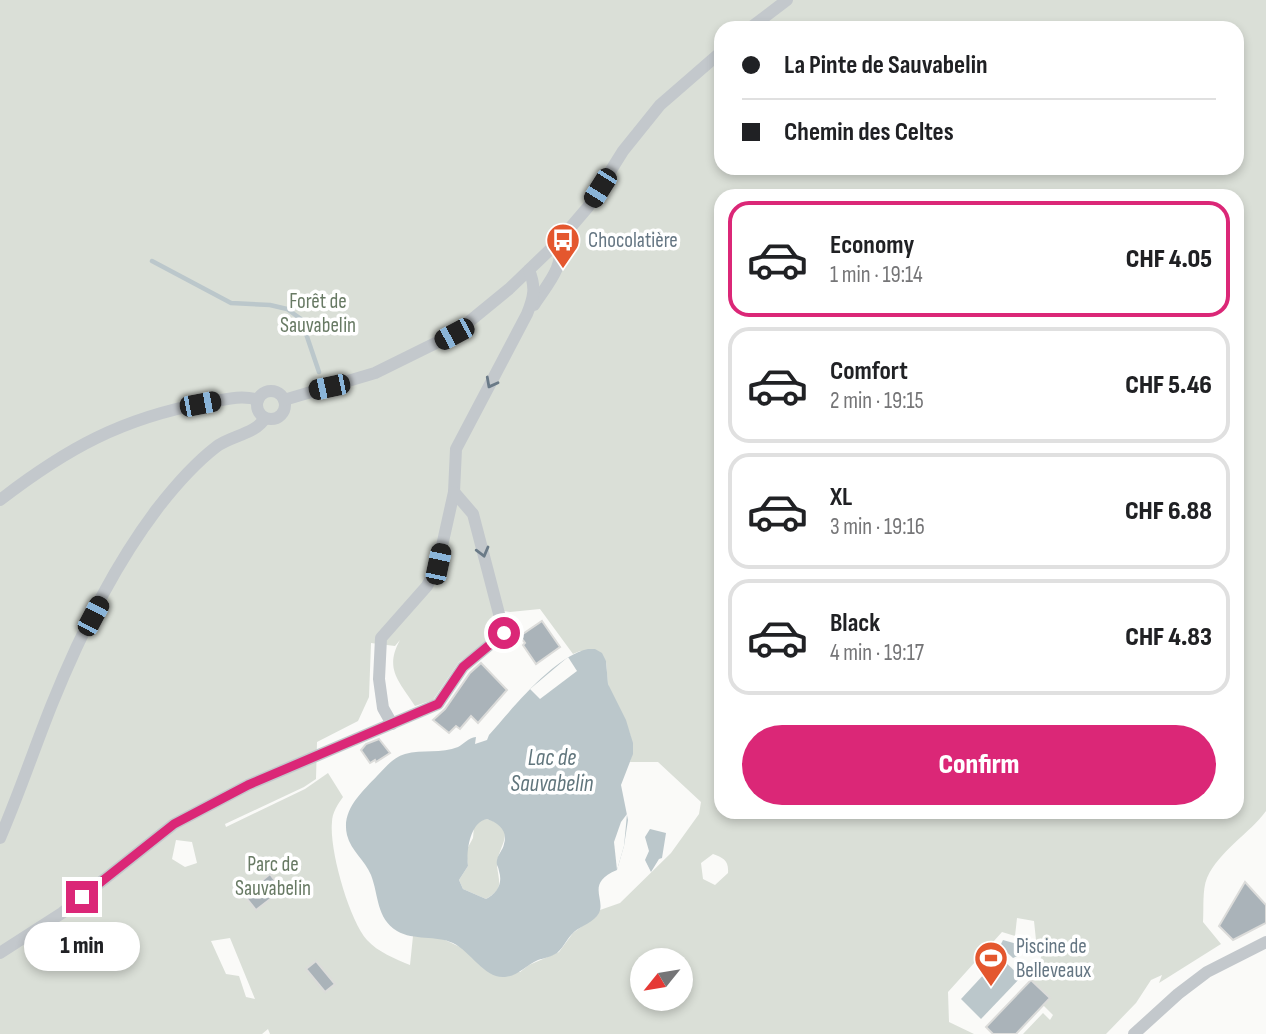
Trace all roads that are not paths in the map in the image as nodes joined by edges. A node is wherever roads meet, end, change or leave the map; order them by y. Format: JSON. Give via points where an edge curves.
{"nodes":[{"id":1,"x":787,"y":0,"type":"edge"},
{"id":2,"x":760,"y":21,"type":"edge"},
{"id":3,"x":714,"y":58,"type":"edge"},
{"id":4,"x":558,"y":242,"type":"junction"},
{"id":5,"x":529,"y":270,"type":"junction"},
{"id":6,"x":523,"y":323,"type":"junction"},
{"id":7,"x":258,"y":400,"type":"junction"},
{"id":8,"x":284,"y":400,"type":"junction"},
{"id":9,"x":265,"y":418,"type":"junction"},
{"id":10,"x":454,"y":492,"type":"junction"},
{"id":11,"x":0,"y":500,"type":"edge"},
{"id":12,"x":393,"y":724,"type":"junction"},
{"id":13,"x":0,"y":838,"type":"edge"},
{"id":14,"x":1266,"y":942,"type":"edge"},
{"id":15,"x":0,"y":953,"type":"edge"},
{"id":16,"x":1134,"y":1034,"type":"edge"}],
"edges":[{"from":1,"to":2,"type":"street"},
{"from":3,"to":4,"type":"street","via":[[660,105]]},
{"from":4,"to":5,"type":"street"},
{"from":4,"to":6,"type":"street","via":[[562,251],[559,266]]},
{"from":5,"to":6,"type":"street","via":[[535,294]]},
{"from":5,"to":8,"type":"street","via":[[454,334],[427,349],[375,373]]},
{"from":6,"to":10,"type":"street","one_way":true,"via":[[456,449]]},
{"from":7,"to":8,"type":"street","via":[[271,391]]},
{"from":7,"to":9,"type":"street","via":[[259,414]]},
{"from":7,"to":11,"type":"street","via":[[226,399],[174,409],[110,430]]},
{"from":8,"to":9,"type":"street","via":[[280,416]]},
{"from":9,"to":13,"type":"street","via":[[261,425],[217,446],[192,468],[131,545],[52,703]]},
{"from":10,"to":12,"type":"street","via":[[438,564],[427,586],[382,638],[379,679],[383,708]]},
{"from":10,"to":12,"type":"street","one_way":true,"via":[[473,514],[504,633],[463,667],[438,704]]},
{"from":12,"to":15,"type":"street","via":[[248,785],[174,824],[62,913]]},
{"from":14,"to":16,"type":"street","via":[[1207,972]]}]}
